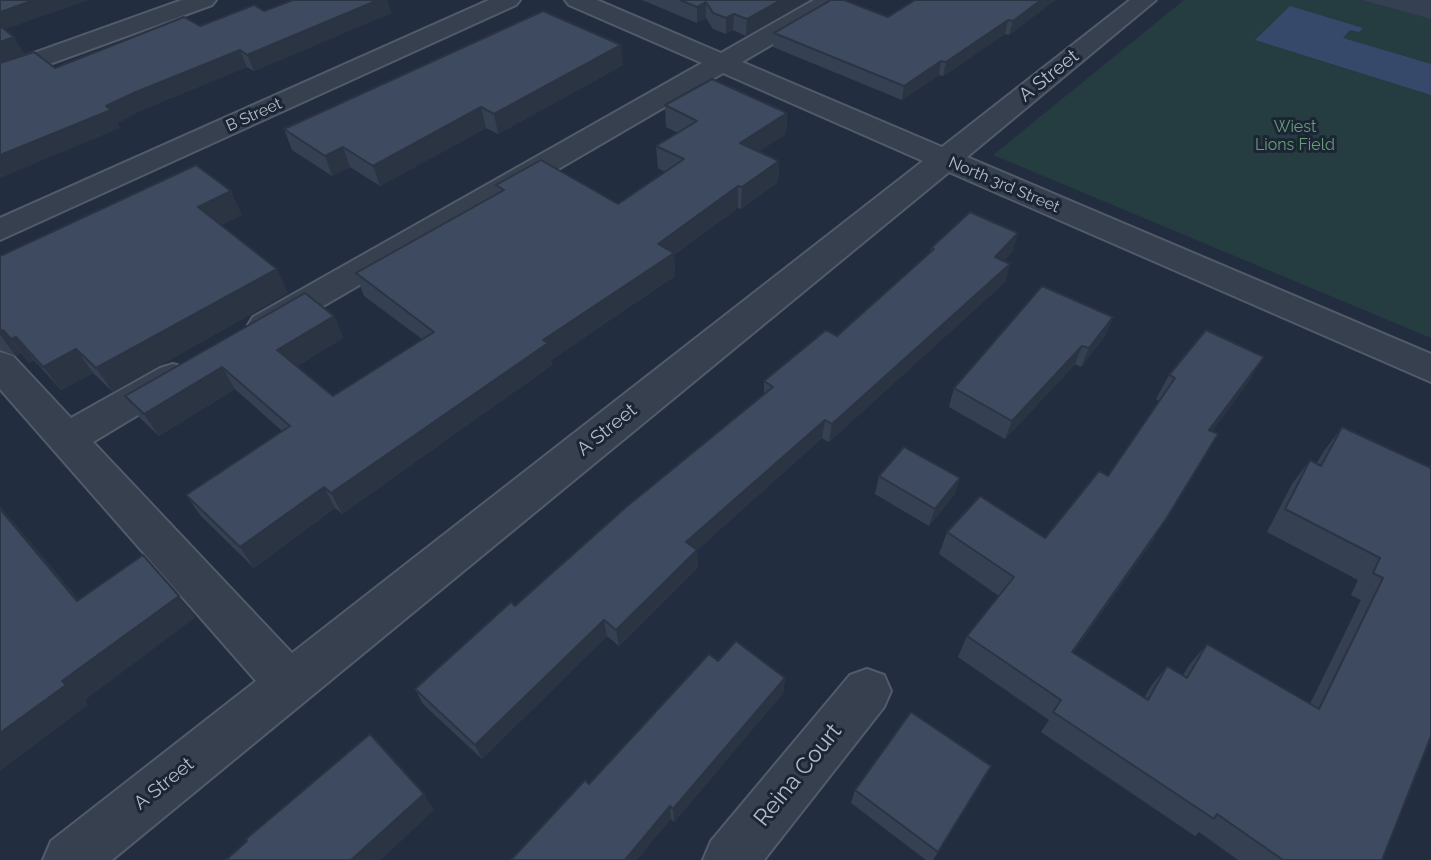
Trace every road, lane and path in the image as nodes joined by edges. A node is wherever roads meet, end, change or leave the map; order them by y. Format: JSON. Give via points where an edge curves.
{"nodes":[{"id":1,"x":204,"y":0,"type":"edge"},
{"id":2,"x":508,"y":0,"type":"edge"},
{"id":3,"x":577,"y":0,"type":"edge"},
{"id":4,"x":831,"y":0,"type":"edge"},
{"id":5,"x":1144,"y":0,"type":"edge"},
{"id":6,"x":721,"y":63,"type":"junction"},
{"id":7,"x":0,"y":74,"type":"edge"},
{"id":8,"x":944,"y":160,"type":"junction"},
{"id":9,"x":0,"y":230,"type":"edge"},
{"id":10,"x":236,"y":341,"type":"edge"},
{"id":11,"x":200,"y":362,"type":"edge"},
{"id":12,"x":0,"y":365,"type":"edge"},
{"id":13,"x":1431,"y":369,"type":"edge"},
{"id":14,"x":67,"y":439,"type":"junction"},
{"id":15,"x":289,"y":684,"type":"junction"},
{"id":16,"x":867,"y":691,"type":"dead end"},
{"id":17,"x":70,"y":860,"type":"edge"},
{"id":18,"x":730,"y":860,"type":"edge"}],
"edges":[{"from":1,"to":7,"type":"street"},
{"from":2,"to":9,"type":"street","name":"B Street"},
{"from":3,"to":6,"type":"street","name":"North 3rd Street"},
{"from":4,"to":6,"type":"street"},
{"from":5,"to":8,"type":"street","name":"A Street"},
{"from":6,"to":8,"type":"street","name":"North 3rd Street"},
{"from":6,"to":10,"type":"street"},
{"from":8,"to":13,"type":"street","name":"North 3rd Street"},
{"from":8,"to":15,"type":"street","name":"A Street"},
{"from":11,"to":14,"type":"street"},
{"from":12,"to":14,"type":"street"},
{"from":14,"to":15,"type":"street"},
{"from":15,"to":17,"type":"street","name":"A Street"},
{"from":16,"to":18,"type":"street","name":"Reina Court"}]}
